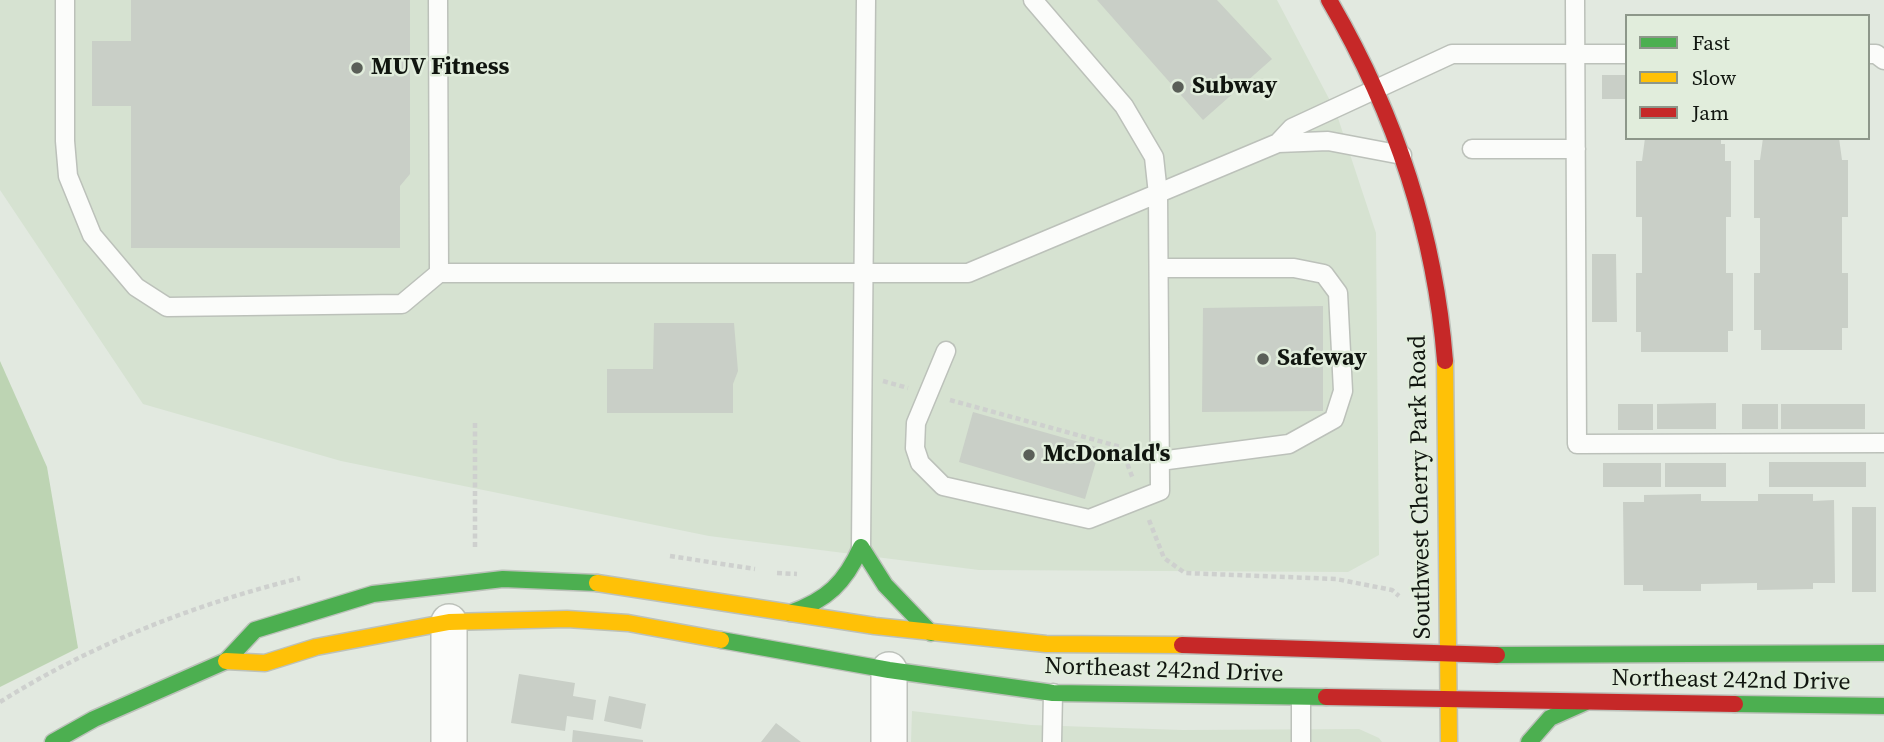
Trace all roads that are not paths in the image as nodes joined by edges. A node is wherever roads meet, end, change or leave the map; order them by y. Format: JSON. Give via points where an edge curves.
{"nodes":[{"id":1,"x":65,"y":0,"type":"edge"},
{"id":2,"x":438,"y":0,"type":"edge"},
{"id":3,"x":866,"y":0,"type":"edge"},
{"id":4,"x":1032,"y":0,"type":"edge"},
{"id":5,"x":1329,"y":0,"type":"edge"},
{"id":6,"x":1575,"y":0,"type":"edge"},
{"id":7,"x":1575,"y":54,"type":"junction"},
{"id":8,"x":1625,"y":54,"type":"edge"},
{"id":9,"x":1377,"y":89,"type":"junction"},
{"id":10,"x":1278,"y":143,"type":"junction"},
{"id":11,"x":1472,"y":149,"type":"dead end"},
{"id":12,"x":1576,"y":149,"type":"junction"},
{"id":13,"x":1404,"y":156,"type":"junction"},
{"id":14,"x":1158,"y":194,"type":"junction"},
{"id":15,"x":1159,"y":268,"type":"junction"},
{"id":16,"x":865,"y":272,"type":"junction"},
{"id":17,"x":439,"y":273,"type":"junction"},
{"id":18,"x":946,"y":351,"type":"dead end"},
{"id":19,"x":1884,"y":443,"type":"edge"},
{"id":20,"x":1160,"y":461,"type":"junction"},
{"id":21,"x":861,"y":547,"type":"junction"},
{"id":22,"x":790,"y":613,"type":"junction"},
{"id":23,"x":449,"y":622,"type":"junction"},
{"id":24,"x":931,"y":634,"type":"junction"},
{"id":25,"x":1448,"y":653,"type":"junction"},
{"id":26,"x":1884,"y":653,"type":"edge"},
{"id":27,"x":226,"y":661,"type":"junction"},
{"id":28,"x":889,"y":670,"type":"junction"},
{"id":29,"x":1053,"y":693,"type":"junction"},
{"id":30,"x":1301,"y":698,"type":"junction"},
{"id":31,"x":1448,"y":700,"type":"junction"},
{"id":32,"x":1586,"y":702,"type":"junction"},
{"id":33,"x":1884,"y":706,"type":"edge"},
{"id":34,"x":53,"y":742,"type":"edge"},
{"id":35,"x":449,"y":742,"type":"edge"},
{"id":36,"x":889,"y":742,"type":"edge"},
{"id":37,"x":1052,"y":742,"type":"edge"},
{"id":38,"x":1301,"y":742,"type":"edge"},
{"id":39,"x":1449,"y":742,"type":"edge"},
{"id":40,"x":1529,"y":742,"type":"edge"}],
"edges":[{"from":1,"to":17,"type":"lane","via":[[68,176],[92,235],[136,287],[167,307],[402,304]]},
{"from":2,"to":17,"type":"lane"},
{"from":3,"to":16,"type":"lane"},
{"from":4,"to":14,"type":"lane","via":[[1124,106],[1154,157]]},
{"from":5,"to":9,"type":"main road","name":"Southwest Cherry Park Road"},
{"from":6,"to":7,"type":"lane"},
{"from":7,"to":8,"type":"lane"},
{"from":7,"to":9,"type":"lane","via":[[1452,54]]},
{"from":7,"to":12,"type":"lane"},
{"from":9,"to":10,"type":"lane","via":[[1292,128]]},
{"from":9,"to":13,"type":"main road","name":"Southwest Cherry Park Road"},
{"from":10,"to":13,"type":"lane","via":[[1328,141]]},
{"from":10,"to":14,"type":"lane"},
{"from":11,"to":12,"type":"lane"},
{"from":12,"to":19,"type":"lane","via":[[1577,444]]},
{"from":13,"to":25,"type":"main road","name":"Southwest Cherry Park Road","via":[[1426,239],[1444,352]]},
{"from":14,"to":15,"type":"lane"},
{"from":14,"to":16,"type":"lane","via":[[968,273]]},
{"from":15,"to":20,"type":"lane"},
{"from":15,"to":20,"type":"lane","via":[[1294,268],[1324,274],[1338,293],[1342,391],[1334,419],[1289,444]]},
{"from":16,"to":17,"type":"lane"},
{"from":16,"to":21,"type":"lane"},
{"from":18,"to":20,"type":"lane","via":[[916,423],[915,448],[928,474],[943,486],[1089,519],[1160,491]]},
{"from":21,"to":22,"type":"main road","via":[[844,583],[821,603]]},
{"from":21,"to":24,"type":"main road","via":[[885,585]]},
{"from":22,"to":24,"type":"main road","name":"Northeast 242nd Drive"},
{"from":22,"to":27,"type":"main road","name":"Northeast 242nd Drive","via":[[607,583],[475,581],[373,594],[298,614],[255,630]]},
{"from":23,"to":27,"type":"main road","name":"Northeast 242nd Drive","via":[[316,647],[265,663]]},
{"from":23,"to":28,"type":"main road","name":"Northeast 242nd Drive","via":[[568,619],[628,623]]},
{"from":23,"to":35,"type":"street"},
{"from":24,"to":25,"type":"main road","name":"Northeast 242nd Drive","via":[[1046,643]]},
{"from":25,"to":26,"type":"main road","name":"Northeast 242nd Drive"},
{"from":25,"to":31,"type":"main road","name":"Southwest Cherry Park Road"},
{"from":27,"to":34,"type":"main road"},
{"from":28,"to":29,"type":"main road","name":"Northeast 242nd Drive"},
{"from":28,"to":36,"type":"street"},
{"from":29,"to":30,"type":"main road","name":"Northeast 242nd Drive"},
{"from":29,"to":37,"type":"lane"},
{"from":30,"to":31,"type":"main road","name":"Northeast 242nd Drive"},
{"from":30,"to":38,"type":"lane"},
{"from":31,"to":32,"type":"main road","name":"Northeast 242nd Drive"},
{"from":31,"to":39,"type":"main road","name":"Southwest Cherry Park Road"},
{"from":32,"to":33,"type":"main road","name":"Northeast 242nd Drive"},
{"from":32,"to":40,"type":"main road","via":[[1550,718]]}]}
